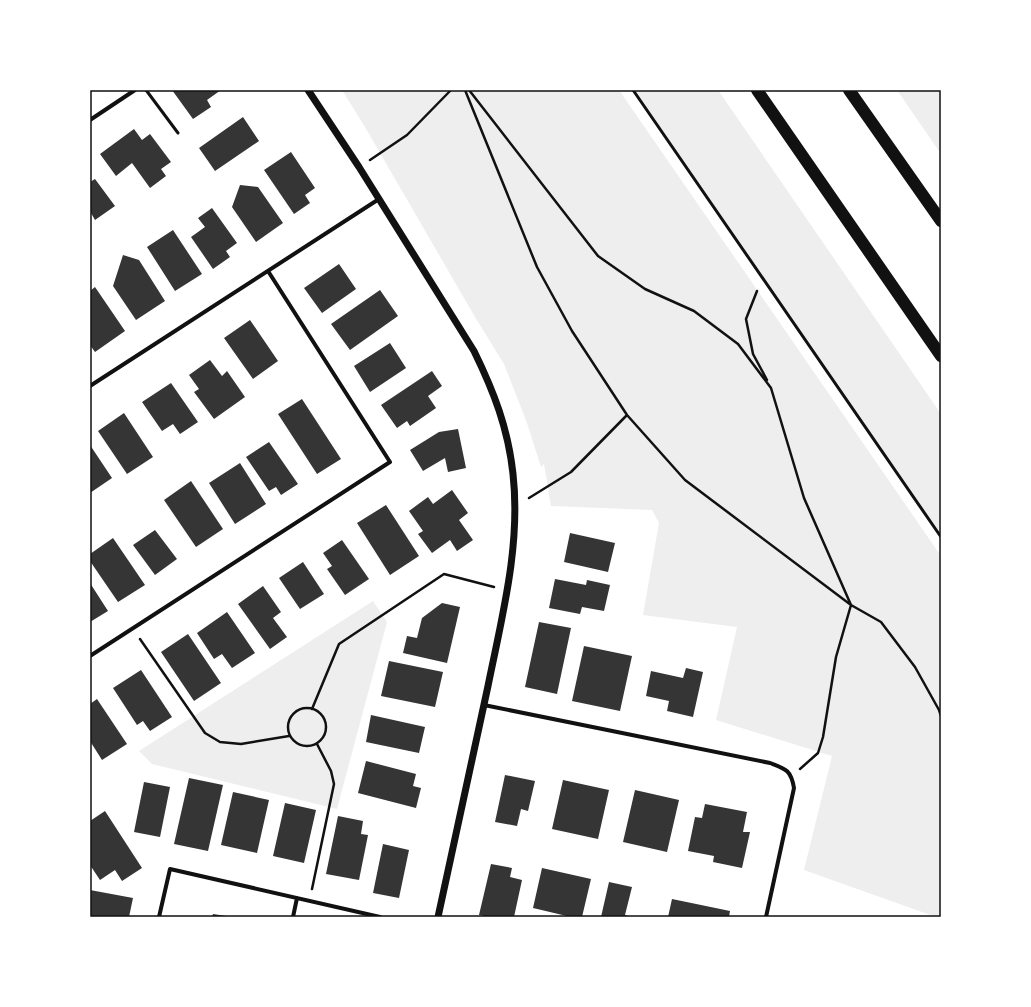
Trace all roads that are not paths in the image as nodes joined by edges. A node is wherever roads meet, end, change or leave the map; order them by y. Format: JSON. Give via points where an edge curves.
{"nodes":[{"id":1,"x":135,"y":90,"type":"edge"},
{"id":2,"x":146,"y":90,"type":"edge"},
{"id":3,"x":308,"y":90,"type":"edge"},
{"id":4,"x":633,"y":90,"type":"edge"},
{"id":5,"x":757,"y":90,"type":"edge"},
{"id":6,"x":849,"y":90,"type":"edge"},
{"id":7,"x":90,"y":120,"type":"edge"},
{"id":8,"x":178,"y":133,"type":"dead end"},
{"id":9,"x":379,"y":199,"type":"junction"},
{"id":10,"x":941,"y":221,"type":"edge"},
{"id":11,"x":268,"y":271,"type":"junction"},
{"id":12,"x":941,"y":356,"type":"edge"},
{"id":13,"x":90,"y":386,"type":"edge"},
{"id":14,"x":941,"y":537,"type":"edge"},
{"id":15,"x":90,"y":656,"type":"edge"},
{"id":16,"x":484,"y":705,"type":"junction"},
{"id":17,"x":297,"y":898,"type":"junction"},
{"id":18,"x":159,"y":917,"type":"edge"},
{"id":19,"x":293,"y":917,"type":"edge"},
{"id":20,"x":380,"y":917,"type":"edge"},
{"id":21,"x":438,"y":917,"type":"edge"},
{"id":22,"x":766,"y":917,"type":"edge"}],
"edges":[{"from":1,"to":7,"type":"street"},
{"from":2,"to":8,"type":"lane"},
{"from":3,"to":9,"type":"street"},
{"from":4,"to":14,"type":"lane"},
{"from":5,"to":12,"type":"highway"},
{"from":6,"to":10,"type":"highway"},
{"from":9,"to":11,"type":"street"},
{"from":9,"to":16,"type":"street","via":[[474,351],[501,412],[509,445],[515,532]]},
{"from":11,"to":13,"type":"street"},
{"from":11,"to":15,"type":"street","via":[[390,462]]},
{"from":16,"to":21,"type":"street"},
{"from":16,"to":22,"type":"street","via":[[770,763],[785,769],[792,777],[794,788]]},
{"from":17,"to":18,"type":"street","via":[[170,870]]},
{"from":17,"to":19,"type":"street"},
{"from":17,"to":20,"type":"street"}]}
